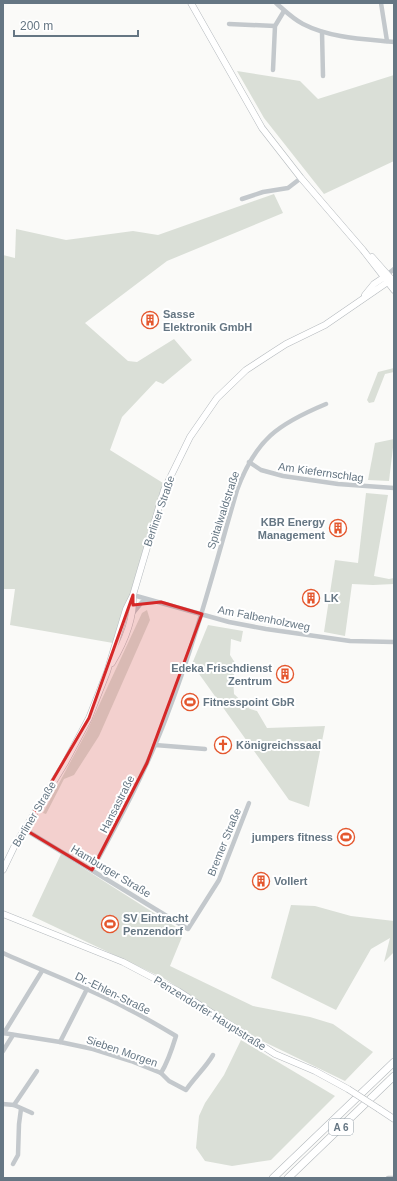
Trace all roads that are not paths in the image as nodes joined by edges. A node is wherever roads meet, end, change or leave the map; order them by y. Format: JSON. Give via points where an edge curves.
{"nodes":[{"id":1,"x":190,"y":3,"type":"edge"},
{"id":2,"x":276,"y":3,"type":"edge"},
{"id":3,"x":381,"y":3,"type":"edge"},
{"id":4,"x":284,"y":11,"type":"junction"},
{"id":5,"x":229,"y":24,"type":"dead end"},
{"id":6,"x":275,"y":26,"type":"junction"},
{"id":7,"x":322,"y":32,"type":"junction"},
{"id":8,"x":387,"y":41,"type":"junction"},
{"id":9,"x":394,"y":42,"type":"edge"},
{"id":10,"x":273,"y":70,"type":"dead end"},
{"id":11,"x":323,"y":76,"type":"dead end"},
{"id":12,"x":301,"y":178,"type":"junction"},
{"id":13,"x":242,"y":199,"type":"dead end"},
{"id":14,"x":394,"y":269,"type":"edge"},
{"id":15,"x":390,"y":279,"type":"edge"},
{"id":16,"x":394,"y":290,"type":"edge"},
{"id":17,"x":326,"y":404,"type":"dead end"},
{"id":18,"x":249,"y":462,"type":"junction"},
{"id":19,"x":394,"y":488,"type":"edge"},
{"id":20,"x":133,"y":595,"type":"junction"},
{"id":21,"x":160,"y":602,"type":"junction"},
{"id":22,"x":202,"y":614,"type":"junction"},
{"id":23,"x":131,"y":616,"type":"junction"},
{"id":24,"x":394,"y":642,"type":"edge"},
{"id":25,"x":107,"y":672,"type":"junction"},
{"id":26,"x":155,"y":745,"type":"junction"},
{"id":27,"x":205,"y":749,"type":"dead end"},
{"id":28,"x":249,"y":803,"type":"dead end"},
{"id":29,"x":24,"y":829,"type":"junction"},
{"id":30,"x":3,"y":870,"type":"edge"},
{"id":31,"x":92,"y":870,"type":"junction"},
{"id":32,"x":3,"y":909,"type":"edge"},
{"id":33,"x":3,"y":914,"type":"edge"},
{"id":34,"x":11,"y":917,"type":"junction"},
{"id":35,"x":188,"y":928,"type":"joint"},
{"id":36,"x":3,"y":953,"type":"edge"},
{"id":37,"x":42,"y":971,"type":"junction"},
{"id":38,"x":87,"y":989,"type":"junction"},
{"id":39,"x":4,"y":1033,"type":"edge"},
{"id":40,"x":13,"y":1035,"type":"junction"},
{"id":41,"x":60,"y":1042,"type":"junction"},
{"id":42,"x":3,"y":1051,"type":"edge"},
{"id":43,"x":213,"y":1055,"type":"dead end"},
{"id":44,"x":394,"y":1062,"type":"edge"},
{"id":45,"x":37,"y":1071,"type":"dead end"},
{"id":46,"x":161,"y":1073,"type":"junction"},
{"id":47,"x":394,"y":1076,"type":"edge"},
{"id":48,"x":3,"y":1104,"type":"edge"},
{"id":49,"x":14,"y":1106,"type":"junction"},
{"id":50,"x":21,"y":1109,"type":"junction"},
{"id":51,"x":32,"y":1113,"type":"dead end"},
{"id":52,"x":394,"y":1119,"type":"edge"},
{"id":53,"x":13,"y":1164,"type":"dead end"},
{"id":54,"x":273,"y":1178,"type":"edge"},
{"id":55,"x":288,"y":1178,"type":"edge"},
{"id":56,"x":388,"y":1178,"type":"edge"},
{"id":57,"x":394,"y":1178,"type":"edge"}],
"edges":[{"from":1,"to":12,"type":"main road","via":[[262,128]]},
{"from":2,"to":4,"type":"street"},
{"from":3,"to":8,"type":"street"},
{"from":4,"to":6,"type":"street"},
{"from":4,"to":7,"type":"street","via":[[303,24]]},
{"from":5,"to":6,"type":"street"},
{"from":6,"to":10,"type":"street"},
{"from":7,"to":8,"type":"street"},
{"from":7,"to":11,"type":"street"},
{"from":8,"to":9,"type":"street"},
{"from":12,"to":13,"type":"street","via":[[288,188]]},
{"from":12,"to":15,"type":"main road"},
{"from":14,"to":15,"type":"street"},
{"from":15,"to":16,"type":"main road"},
{"from":15,"to":20,"type":"main road","name":"Berliner Straße","via":[[325,325],[286,344],[246,370],[218,398],[190,437],[164,490]]},
{"from":17,"to":18,"type":"street","name":"Spitalwaldstraße","via":[[284,424],[270,436]]},
{"from":18,"to":19,"type":"street","name":"Am Kiefernschlag","via":[[261,470],[283,476],[331,484]]},
{"from":18,"to":22,"type":"street","name":"Spitalwaldstraße","via":[[237,490]]},
{"from":20,"to":21,"type":"street","name":"Am Falbenholzweg"},
{"from":20,"to":23,"type":"main road","name":"Berliner Straße"},
{"from":20,"to":25,"type":"main road","name":"Berliner Straße","via":[[126,609]]},
{"from":21,"to":22,"type":"street","name":"Am Falbenholzweg"},
{"from":21,"to":23,"type":"street","via":[[142,602]]},
{"from":22,"to":24,"type":"street","name":"Am Falbenholzweg","via":[[240,624],[312,637]]},
{"from":22,"to":26,"type":"street","name":"Hansastraße"},
{"from":23,"to":25,"type":"main road","name":"Berliner Straße","via":[[124,639]]},
{"from":25,"to":29,"type":"main road","name":"Berliner Straße","via":[[89,718]]},
{"from":26,"to":27,"type":"street"},
{"from":26,"to":31,"type":"street","name":"Hansastraße"},
{"from":28,"to":35,"type":"street","name":"Bremer Straße","via":[[219,880]]},
{"from":29,"to":30,"type":"main road","name":"Berliner Straße"},
{"from":29,"to":31,"type":"street","name":"Hamburger Straße"},
{"from":31,"to":35,"type":"street","name":"Hamburger Straße"},
{"from":32,"to":34,"type":"main road"},
{"from":33,"to":34,"type":"main road","name":"Penzendorfer Hauptstraße"},
{"from":34,"to":52,"type":"main road","name":"Penzendorfer Hauptstraße","bridge":true,"via":[[123,962],[178,991],[275,1054],[321,1074]]},
{"from":36,"to":37,"type":"street","name":"Dr.-Ehlen-Straße"},
{"from":37,"to":38,"type":"street","name":"Dr.-Ehlen-Straße"},
{"from":37,"to":39,"type":"street"},
{"from":38,"to":41,"type":"street"},
{"from":38,"to":46,"type":"street","name":"Dr.-Ehlen-Straße","via":[[130,1009],[176,1036]]},
{"from":39,"to":40,"type":"street","name":"Sieben Morgen"},
{"from":40,"to":41,"type":"street","name":"Sieben Morgen"},
{"from":40,"to":42,"type":"street"},
{"from":41,"to":46,"type":"street","name":"Sieben Morgen","via":[[93,1049]]},
{"from":43,"to":46,"type":"street","name":"Sieben Morgen","via":[[186,1090],[168,1081]]},
{"from":44,"to":54,"type":"highway","number":"A 6"},
{"from":45,"to":49,"type":"street"},
{"from":47,"to":55,"type":"highway","number":"A 6"},
{"from":48,"to":49,"type":"street"},
{"from":49,"to":50,"type":"street"},
{"from":50,"to":51,"type":"street"},
{"from":50,"to":53,"type":"street","via":[[18,1155]]},
{"from":56,"to":57,"type":"street"}]}
